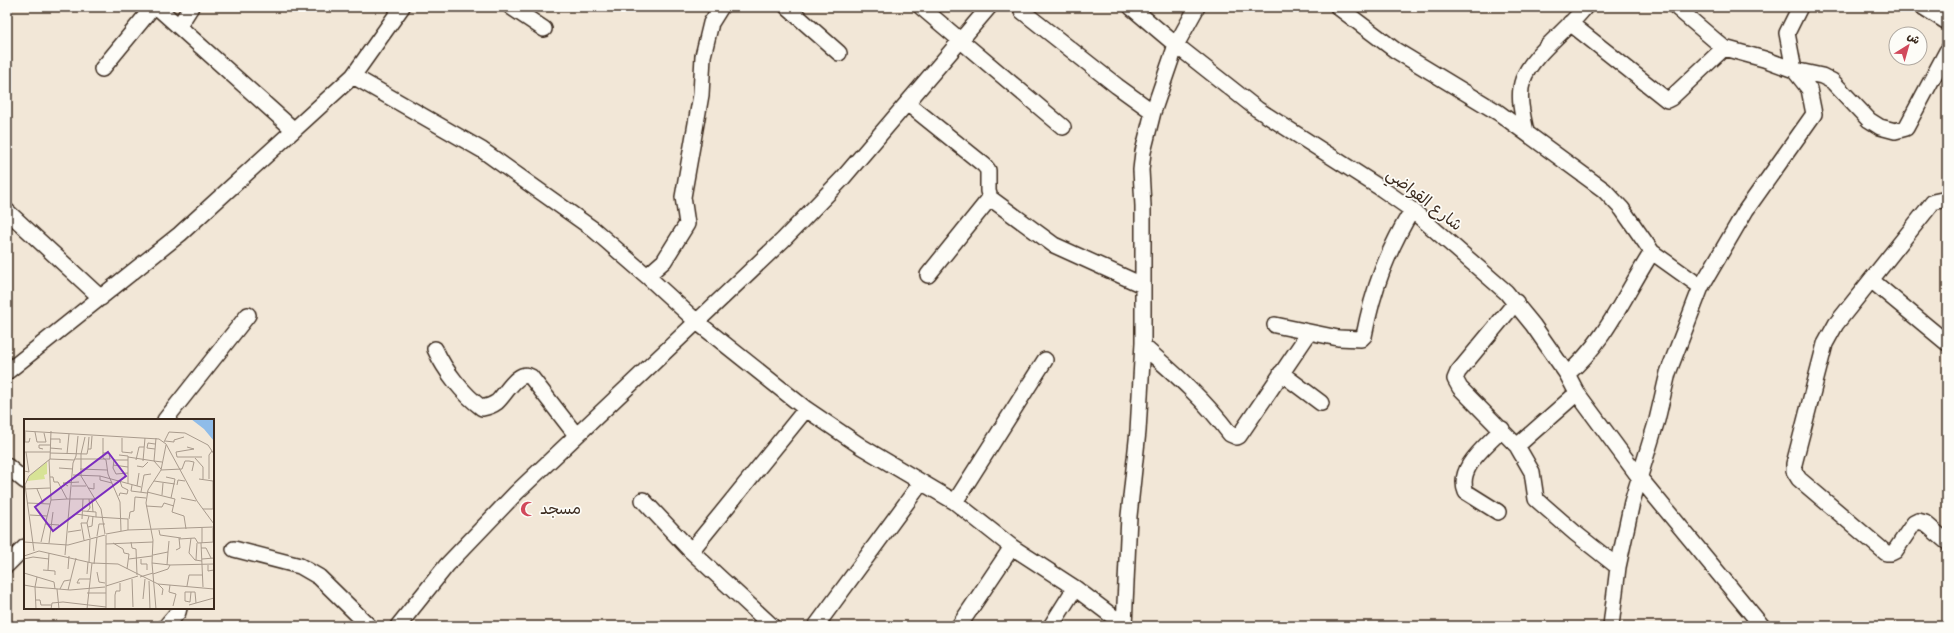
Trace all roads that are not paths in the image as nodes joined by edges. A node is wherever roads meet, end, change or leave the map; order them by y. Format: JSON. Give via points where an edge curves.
{"nodes":[{"id":1,"x":153,"y":7,"type":"edge"},
{"id":2,"x":157,"y":7,"type":"edge"},
{"id":3,"x":190,"y":7,"type":"edge"},
{"id":4,"x":402,"y":7,"type":"edge"},
{"id":5,"x":511,"y":7,"type":"edge"},
{"id":6,"x":721,"y":7,"type":"edge"},
{"id":7,"x":787,"y":7,"type":"edge"},
{"id":8,"x":921,"y":7,"type":"edge"},
{"id":9,"x":989,"y":7,"type":"edge"},
{"id":10,"x":1131,"y":7,"type":"edge"},
{"id":11,"x":1196,"y":7,"type":"edge"},
{"id":12,"x":1585,"y":7,"type":"edge"},
{"id":13,"x":1676,"y":7,"type":"edge"},
{"id":14,"x":1800,"y":7,"type":"edge"},
{"id":15,"x":1923,"y":7,"type":"edge"},
{"id":16,"x":1341,"y":8,"type":"edge"},
{"id":17,"x":1022,"y":11,"type":"dead end"},
{"id":18,"x":1947,"y":22,"type":"edge"},
{"id":19,"x":1570,"y":23,"type":"junction"},
{"id":20,"x":179,"y":26,"type":"junction"},
{"id":21,"x":544,"y":29,"type":"dead end"},
{"id":22,"x":960,"y":39,"type":"junction"},
{"id":23,"x":1176,"y":45,"type":"junction"},
{"id":24,"x":1724,"y":48,"type":"junction"},
{"id":25,"x":1947,"y":51,"type":"edge"},
{"id":26,"x":839,"y":53,"type":"dead end"},
{"id":27,"x":102,"y":69,"type":"dead end"},
{"id":28,"x":1794,"y":70,"type":"junction"},
{"id":29,"x":353,"y":76,"type":"junction"},
{"id":30,"x":907,"y":103,"type":"junction"},
{"id":31,"x":1153,"y":112,"type":"junction"},
{"id":32,"x":1063,"y":127,"type":"dead end"},
{"id":33,"x":294,"y":130,"type":"junction"},
{"id":34,"x":1526,"y":132,"type":"junction"},
{"id":35,"x":990,"y":198,"type":"junction"},
{"id":36,"x":1947,"y":199,"type":"edge"},
{"id":37,"x":7,"y":210,"type":"edge"},
{"id":38,"x":1412,"y":210,"type":"junction"},
{"id":39,"x":1652,"y":252,"type":"junction"},
{"id":40,"x":647,"y":276,"type":"junction"},
{"id":41,"x":928,"y":276,"type":"dead end"},
{"id":42,"x":1871,"y":280,"type":"junction"},
{"id":43,"x":1142,"y":285,"type":"junction"},
{"id":44,"x":1701,"y":287,"type":"junction"},
{"id":45,"x":101,"y":298,"type":"junction"},
{"id":46,"x":1516,"y":302,"type":"junction"},
{"id":47,"x":248,"y":314,"type":"dead end"},
{"id":48,"x":697,"y":322,"type":"junction"},
{"id":49,"x":1275,"y":325,"type":"dead end"},
{"id":50,"x":1309,"y":333,"type":"junction"},
{"id":51,"x":1947,"y":343,"type":"edge"},
{"id":52,"x":1143,"y":346,"type":"junction"},
{"id":53,"x":435,"y":349,"type":"dead end"},
{"id":54,"x":1045,"y":360,"type":"dead end"},
{"id":55,"x":7,"y":372,"type":"edge"},
{"id":56,"x":1281,"y":373,"type":"junction"},
{"id":57,"x":1567,"y":374,"type":"junction"},
{"id":58,"x":1578,"y":393,"type":"junction"},
{"id":59,"x":1321,"y":403,"type":"dead end"},
{"id":60,"x":806,"y":409,"type":"junction"},
{"id":61,"x":166,"y":419,"type":"edge"},
{"id":62,"x":1502,"y":429,"type":"junction"},
{"id":63,"x":576,"y":435,"type":"junction"},
{"id":64,"x":1517,"y":446,"type":"junction"},
{"id":65,"x":7,"y":466,"type":"edge"},
{"id":66,"x":1639,"y":477,"type":"junction"},
{"id":67,"x":24,"y":481,"type":"edge"},
{"id":68,"x":921,"y":483,"type":"junction"},
{"id":69,"x":643,"y":500,"type":"dead end"},
{"id":70,"x":955,"y":502,"type":"junction"},
{"id":71,"x":1498,"y":512,"type":"dead end"},
{"id":72,"x":1947,"y":542,"type":"edge"},
{"id":73,"x":1012,"y":547,"type":"junction"},
{"id":74,"x":24,"y":548,"type":"edge"},
{"id":75,"x":234,"y":549,"type":"dead end"},
{"id":76,"x":691,"y":550,"type":"junction"},
{"id":77,"x":7,"y":565,"type":"edge"},
{"id":78,"x":1618,"y":567,"type":"junction"},
{"id":79,"x":1075,"y":588,"type":"junction"},
{"id":80,"x":179,"y":609,"type":"edge"},
{"id":81,"x":401,"y":625,"type":"edge"},
{"id":82,"x":1124,"y":625,"type":"edge"},
{"id":83,"x":166,"y":626,"type":"edge"},
{"id":84,"x":369,"y":626,"type":"edge"},
{"id":85,"x":772,"y":626,"type":"edge"},
{"id":86,"x":816,"y":626,"type":"edge"},
{"id":87,"x":959,"y":626,"type":"edge"},
{"id":88,"x":1051,"y":626,"type":"edge"},
{"id":89,"x":1611,"y":626,"type":"edge"},
{"id":90,"x":1762,"y":626,"type":"edge"}],
"edges":[{"from":1,"to":27,"type":"street"},
{"from":2,"to":20,"type":"street"},
{"from":3,"to":20,"type":"street"},
{"from":4,"to":29,"type":"street"},
{"from":5,"to":21,"type":"street"},
{"from":6,"to":40,"type":"street","via":[[712,23],[703,56],[701,95],[682,197],[687,224],[664,261]]},
{"from":7,"to":26,"type":"street"},
{"from":8,"to":22,"type":"street"},
{"from":9,"to":22,"type":"street"},
{"from":10,"to":23,"type":"street","name":"شارع القواضي"},
{"from":11,"to":23,"type":"street"},
{"from":12,"to":19,"type":"street"},
{"from":13,"to":24,"type":"street"},
{"from":14,"to":28,"type":"street","via":[[1787,33]]},
{"from":15,"to":18,"type":"street"},
{"from":16,"to":34,"type":"street","via":[[1395,50],[1472,95]]},
{"from":17,"to":31,"type":"street","via":[[1116,86]]},
{"from":19,"to":24,"type":"street","via":[[1666,100],[1672,98]]},
{"from":19,"to":34,"type":"street","via":[[1536,60],[1522,80],[1520,96]]},
{"from":20,"to":33,"type":"street"},
{"from":22,"to":30,"type":"street"},
{"from":22,"to":32,"type":"street"},
{"from":23,"to":31,"type":"street"},
{"from":23,"to":38,"type":"street","name":"شارع القواضي","via":[[1257,109],[1382,188]]},
{"from":24,"to":28,"type":"street"},
{"from":25,"to":28,"type":"street","via":[[1906,128],[1895,131],[1869,120],[1832,81],[1822,76]]},
{"from":28,"to":44,"type":"street","via":[[1809,89],[1814,114],[1746,210]]},
{"from":29,"to":33,"type":"street"},
{"from":29,"to":40,"type":"street","via":[[482,150],[593,229]]},
{"from":30,"to":35,"type":"street","via":[[984,165],[988,170]]},
{"from":30,"to":48,"type":"street","via":[[842,179],[783,240]]},
{"from":31,"to":43,"type":"street","via":[[1141,170]]},
{"from":33,"to":45,"type":"street","via":[[180,234]]},
{"from":34,"to":39,"type":"street","via":[[1610,194]]},
{"from":35,"to":41,"type":"street"},
{"from":35,"to":43,"type":"street","via":[[1054,245]]},
{"from":36,"to":42,"type":"street","via":[[1933,202]]},
{"from":37,"to":45,"type":"street"},
{"from":38,"to":46,"type":"street","name":"شارع القواضي"},
{"from":38,"to":50,"type":"street","via":[[1380,271],[1363,337],[1356,340]]},
{"from":39,"to":44,"type":"street"},
{"from":39,"to":57,"type":"street","via":[[1630,292],[1589,353]]},
{"from":40,"to":48,"type":"street"},
{"from":42,"to":51,"type":"street"},
{"from":42,"to":72,"type":"street","via":[[1836,324],[1825,344],[1794,471],[1799,479],[1886,552],[1895,551],[1918,521],[1925,523]]},
{"from":43,"to":52,"type":"street"},
{"from":44,"to":66,"type":"street","via":[[1668,373],[1657,420]]},
{"from":45,"to":55,"type":"street"},
{"from":46,"to":57,"type":"street","name":"شارع القواضي"},
{"from":46,"to":62,"type":"street","via":[[1455,379],[1460,388]]},
{"from":47,"to":61,"type":"street"},
{"from":48,"to":60,"type":"street"},
{"from":48,"to":63,"type":"street"},
{"from":49,"to":50,"type":"street"},
{"from":50,"to":56,"type":"street"},
{"from":52,"to":56,"type":"street","via":[[1200,397],[1233,436],[1239,436]]},
{"from":52,"to":82,"type":"street","via":[[1129,516]]},
{"from":53,"to":63,"type":"street","via":[[441,362],[473,401],[482,408],[498,401],[521,376],[528,375]]},
{"from":54,"to":70,"type":"street"},
{"from":56,"to":59,"type":"street"},
{"from":57,"to":58,"type":"street","name":"شارع القواضي"},
{"from":58,"to":64,"type":"street"},
{"from":58,"to":66,"type":"street","name":"شارع القواضي"},
{"from":60,"to":68,"type":"street"},
{"from":60,"to":76,"type":"street"},
{"from":62,"to":64,"type":"street"},
{"from":62,"to":71,"type":"street","via":[[1465,470],[1463,479],[1466,492]]},
{"from":63,"to":81,"type":"street","via":[[447,564]]},
{"from":64,"to":78,"type":"street","via":[[1532,472],[1536,499]]},
{"from":65,"to":67,"type":"street"},
{"from":66,"to":78,"type":"street"},
{"from":66,"to":90,"type":"street","name":"شارع القواضي"},
{"from":68,"to":70,"type":"street"},
{"from":68,"to":86,"type":"street"},
{"from":69,"to":76,"type":"street"},
{"from":70,"to":73,"type":"street"},
{"from":73,"to":79,"type":"street"},
{"from":73,"to":87,"type":"street"},
{"from":74,"to":77,"type":"street"},
{"from":75,"to":84,"type":"street","via":[[300,566],[319,577]]},
{"from":76,"to":85,"type":"street"},
{"from":78,"to":89,"type":"street"},
{"from":79,"to":82,"type":"street"},
{"from":79,"to":88,"type":"street"},
{"from":80,"to":83,"type":"street"}]}
